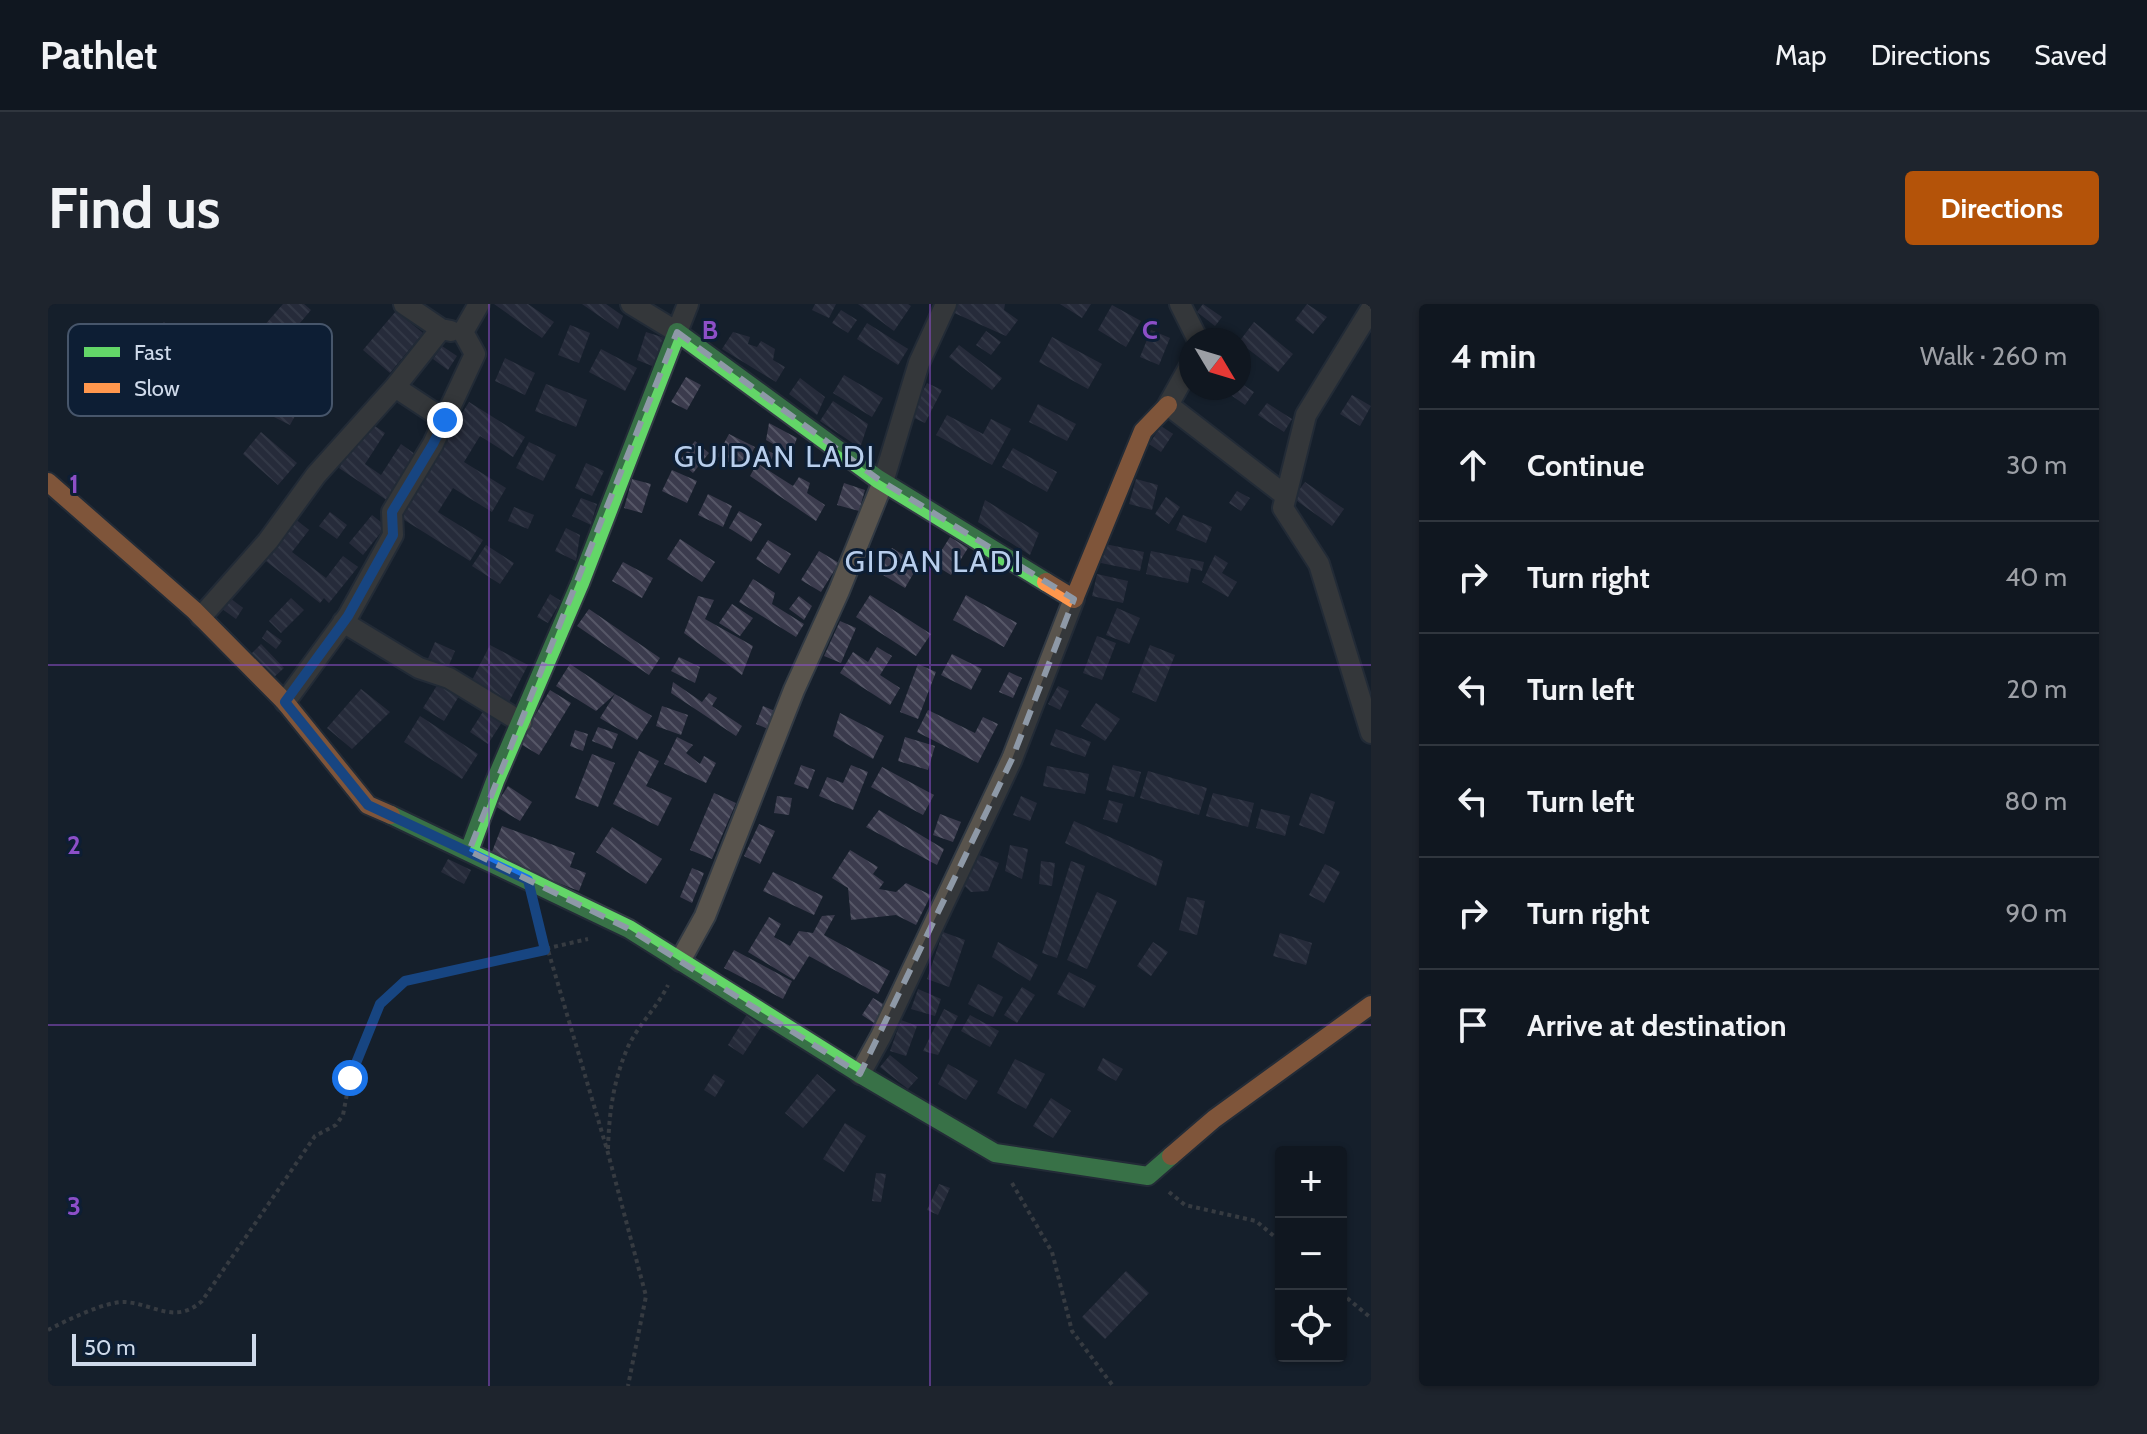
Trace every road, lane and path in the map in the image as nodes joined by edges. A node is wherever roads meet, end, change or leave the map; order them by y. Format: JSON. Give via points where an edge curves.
{"nodes":[{"id":1,"x":404,"y":304,"type":"edge"},
{"id":2,"x":479,"y":304,"type":"edge"},
{"id":3,"x":631,"y":304,"type":"edge"},
{"id":4,"x":688,"y":304,"type":"edge"},
{"id":5,"x":946,"y":304,"type":"edge"},
{"id":6,"x":1180,"y":304,"type":"edge"},
{"id":7,"x":1371,"y":309,"type":"edge"},
{"id":8,"x":1192,"y":328,"type":"edge"},
{"id":9,"x":441,"y":329,"type":"junction"},
{"id":10,"x":463,"y":332,"type":"junction"},
{"id":11,"x":677,"y":332,"type":"junction"},
{"id":12,"x":1179,"y":385,"type":"edge"},
{"id":13,"x":395,"y":387,"type":"junction"},
{"id":14,"x":1168,"y":405,"type":"junction"},
{"id":15,"x":445,"y":420,"type":"junction"},
{"id":16,"x":48,"y":482,"type":"edge"},
{"id":17,"x":883,"y":482,"type":"junction"},
{"id":18,"x":1286,"y":496,"type":"junction"},
{"id":19,"x":1074,"y":599,"type":"junction"},
{"id":20,"x":201,"y":617,"type":"junction"},
{"id":21,"x":343,"y":622,"type":"junction"},
{"id":22,"x":285,"y":702,"type":"junction"},
{"id":23,"x":521,"y":722,"type":"junction"},
{"id":24,"x":1371,"y":733,"type":"edge"},
{"id":25,"x":469,"y":851,"type":"junction"},
{"id":26,"x":528,"y":880,"type":"junction"},
{"id":27,"x":629,"y":929,"type":"junction"},
{"id":28,"x":545,"y":950,"type":"junction"},
{"id":29,"x":680,"y":961,"type":"junction"},
{"id":30,"x":1371,"y":1005,"type":"edge"},
{"id":31,"x":860,"y":1074,"type":"junction"},
{"id":32,"x":608,"y":1153,"type":"junction"},
{"id":33,"x":995,"y":1153,"type":"junction"},
{"id":34,"x":1148,"y":1176,"type":"junction"},
{"id":35,"x":1275,"y":1237,"type":"edge"},
{"id":36,"x":1347,"y":1298,"type":"edge"},
{"id":37,"x":1371,"y":1318,"type":"edge"},
{"id":38,"x":48,"y":1330,"type":"edge"},
{"id":39,"x":628,"y":1386,"type":"edge"},
{"id":40,"x":1113,"y":1386,"type":"edge"}],
"edges":[{"from":1,"to":9,"type":"street"},
{"from":2,"to":10,"type":"street"},
{"from":3,"to":11,"type":"street"},
{"from":4,"to":11,"type":"street"},
{"from":5,"to":17,"type":"street","via":[[919,363]]},
{"from":6,"to":8,"type":"street"},
{"from":7,"to":18,"type":"street","via":[[1306,415]]},
{"from":9,"to":10,"type":"street"},
{"from":9,"to":13,"type":"street"},
{"from":10,"to":15,"type":"street","via":[[475,354]]},
{"from":11,"to":17,"type":"street"},
{"from":11,"to":23,"type":"street"},
{"from":12,"to":14,"type":"street"},
{"from":13,"to":15,"type":"street"},
{"from":13,"to":20,"type":"street"},
{"from":14,"to":18,"type":"street"},
{"from":14,"to":19,"type":"street","via":[[1143,431]]},
{"from":15,"to":21,"type":"street","via":[[392,512],[393,535]]},
{"from":16,"to":20,"type":"street"},
{"from":17,"to":19,"type":"street"},
{"from":17,"to":29,"type":"street","via":[[705,916]]},
{"from":18,"to":24,"type":"street","via":[[1283,508],[1319,564]]},
{"from":19,"to":31,"type":"street","via":[[1012,759]]},
{"from":20,"to":22,"type":"street"},
{"from":21,"to":22,"type":"street"},
{"from":21,"to":23,"type":"street"},
{"from":22,"to":25,"type":"street","via":[[368,805]]},
{"from":23,"to":25,"type":"street","via":[[484,802]]},
{"from":25,"to":26,"type":"street"},
{"from":26,"to":27,"type":"street"},
{"from":26,"to":28,"type":"path"},
{"from":27,"to":28,"type":"path"},
{"from":27,"to":29,"type":"street"},
{"from":28,"to":32,"type":"path"},
{"from":28,"to":38,"type":"path","via":[[405,981],[380,1004],[350,1078],[343,1115],[315,1136],[190,1311],[167,1312],[123,1302]]},
{"from":29,"to":31,"type":"street"},
{"from":29,"to":32,"type":"path","via":[[662,999],[627,1047],[609,1109]]},
{"from":30,"to":34,"type":"street","via":[[1214,1119]]},
{"from":31,"to":33,"type":"street"},
{"from":32,"to":39,"type":"path","via":[[646,1296]]},
{"from":33,"to":34,"type":"street"},
{"from":33,"to":40,"type":"path","via":[[1052,1252],[1072,1331]]},
{"from":34,"to":35,"type":"path","via":[[1185,1205],[1256,1221]]},
{"from":36,"to":37,"type":"path"}]}
